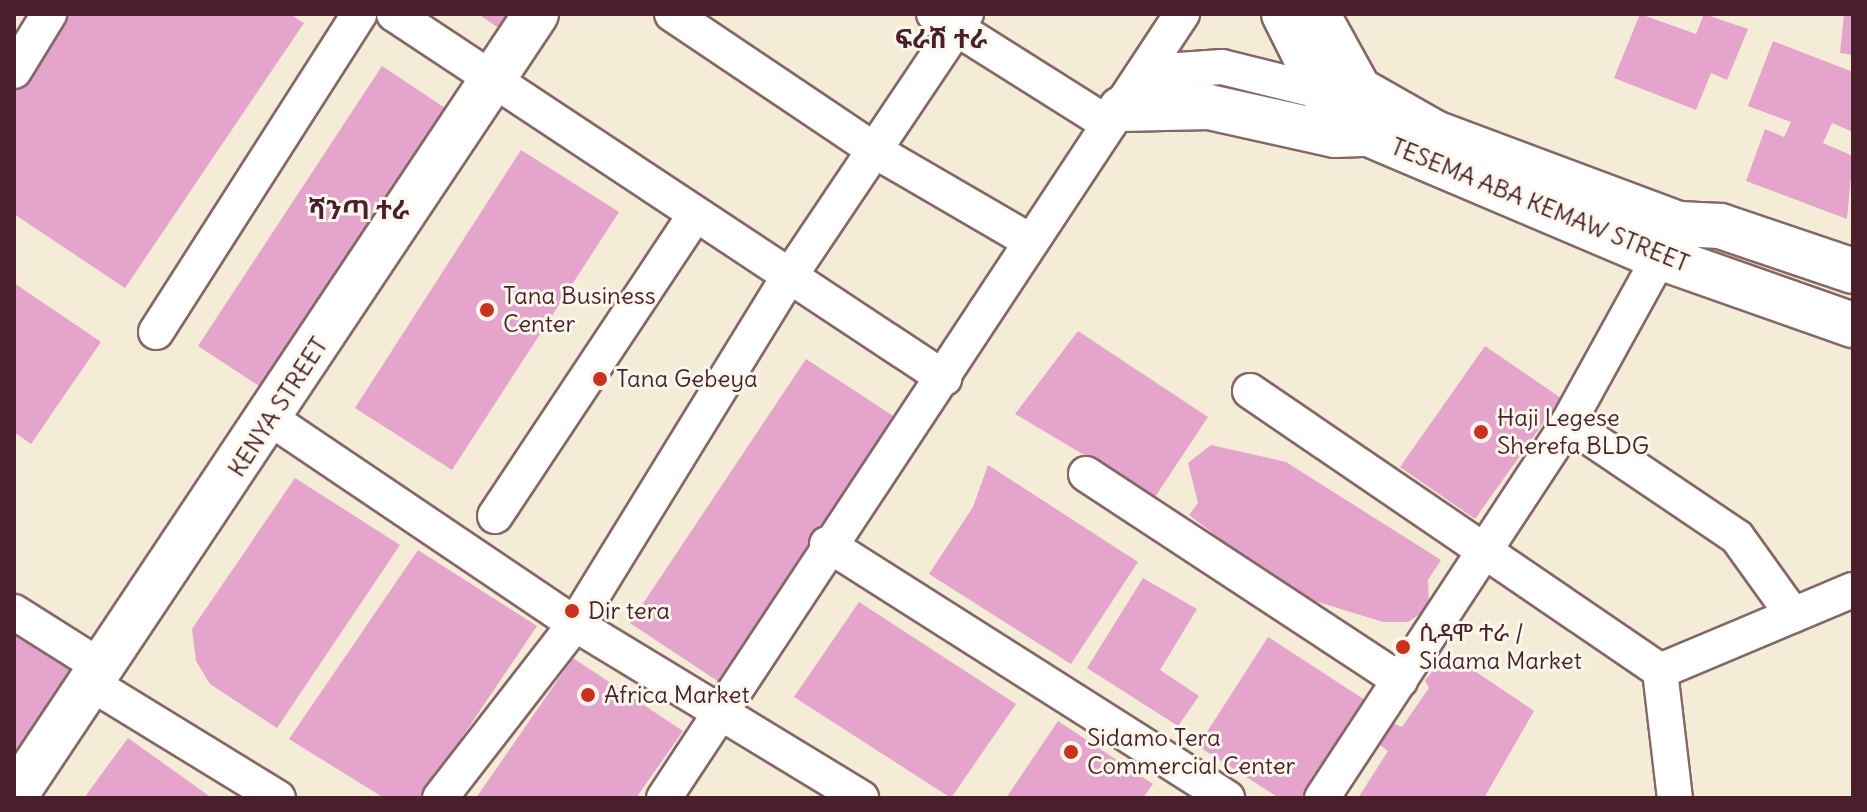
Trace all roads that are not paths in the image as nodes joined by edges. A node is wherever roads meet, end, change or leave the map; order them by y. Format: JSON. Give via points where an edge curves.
{"nodes":[{"id":1,"x":359,"y":14,"type":"edge"},
{"id":2,"x":394,"y":14,"type":"edge"},
{"id":3,"x":536,"y":14,"type":"edge"},
{"id":4,"x":672,"y":14,"type":"edge"},
{"id":5,"x":1182,"y":14,"type":"edge"},
{"id":6,"x":1284,"y":14,"type":"edge"},
{"id":7,"x":1317,"y":14,"type":"edge"},
{"id":8,"x":35,"y":19,"type":"edge"},
{"id":9,"x":952,"y":19,"type":"edge"},
{"id":10,"x":14,"y":71,"type":"edge"},
{"id":11,"x":1150,"y":72,"type":"junction"},
{"id":12,"x":493,"y":77,"type":"junction"},
{"id":13,"x":1341,"y":91,"type":"junction"},
{"id":14,"x":1115,"y":116,"type":"junction"},
{"id":15,"x":1369,"y":134,"type":"junction"},
{"id":16,"x":877,"y":152,"type":"junction"},
{"id":17,"x":694,"y":216,"type":"junction"},
{"id":18,"x":1028,"y":240,"type":"junction"},
{"id":19,"x":1668,"y":240,"type":"junction"},
{"id":20,"x":1853,"y":271,"type":"edge"},
{"id":21,"x":787,"y":280,"type":"junction"},
{"id":22,"x":1853,"y":325,"type":"edge"},
{"id":23,"x":156,"y":332,"type":"dead end"},
{"id":24,"x":944,"y":378,"type":"junction"},
{"id":25,"x":1250,"y":391,"type":"dead end"},
{"id":26,"x":271,"y":419,"type":"junction"},
{"id":27,"x":1568,"y":423,"type":"junction"},
{"id":28,"x":1086,"y":474,"type":"dead end"},
{"id":29,"x":495,"y":516,"type":"dead end"},
{"id":30,"x":827,"y":544,"type":"junction"},
{"id":31,"x":1480,"y":551,"type":"junction"},
{"id":32,"x":1853,"y":590,"type":"edge"},
{"id":33,"x":14,"y":612,"type":"edge"},
{"id":34,"x":1793,"y":615,"type":"junction"},
{"id":35,"x":575,"y":624,"type":"junction"},
{"id":36,"x":1660,"y":671,"type":"junction"},
{"id":37,"x":98,"y":676,"type":"junction"},
{"id":38,"x":1400,"y":680,"type":"junction"},
{"id":39,"x":723,"y":711,"type":"junction"},
{"id":40,"x":14,"y":797,"type":"edge"},
{"id":41,"x":278,"y":798,"type":"edge"},
{"id":42,"x":440,"y":798,"type":"edge"},
{"id":43,"x":664,"y":798,"type":"edge"},
{"id":44,"x":861,"y":798,"type":"edge"},
{"id":45,"x":1227,"y":798,"type":"edge"},
{"id":46,"x":1322,"y":798,"type":"edge"},
{"id":47,"x":1675,"y":798,"type":"edge"}],
"edges":[{"from":1,"to":23,"type":"street"},
{"from":2,"to":12,"type":"street"},
{"from":3,"to":12,"type":"main road","name":"KENYA STREET"},
{"from":4,"to":16,"type":"street"},
{"from":5,"to":11,"type":"street"},
{"from":6,"to":13,"type":"main road","name":"TESEMA ABA KEMAW STREET"},
{"from":7,"to":13,"type":"main road","name":"TESEMA ABA KEMAW STREET"},
{"from":8,"to":10,"type":"street"},
{"from":9,"to":14,"type":"street"},
{"from":9,"to":16,"type":"street"},
{"from":11,"to":13,"type":"street","via":[[1222,67]]},
{"from":11,"to":14,"type":"street"},
{"from":12,"to":17,"type":"street"},
{"from":12,"to":26,"type":"main road","name":"KENYA STREET"},
{"from":13,"to":15,"type":"main road","name":"TESEMA ABA KEMAW STREET"},
{"from":13,"to":19,"type":"main road","name":"TESEMA ABA KEMAW STREET"},
{"from":14,"to":15,"type":"main road","via":[[1209,107],[1335,135]]},
{"from":14,"to":18,"type":"street"},
{"from":15,"to":19,"type":"main road","name":"TESEMA ABA KEMAW STREET"},
{"from":16,"to":18,"type":"street"},
{"from":16,"to":21,"type":"street"},
{"from":17,"to":21,"type":"street"},
{"from":17,"to":29,"type":"street"},
{"from":18,"to":24,"type":"street"},
{"from":19,"to":20,"type":"main road","name":"TESEMA ABA KEMAW STREET","via":[[1720,226]]},
{"from":19,"to":22,"type":"main road","name":"TESEMA ABA KEMAW STREET"},
{"from":19,"to":27,"type":"street"},
{"from":21,"to":24,"type":"street"},
{"from":21,"to":35,"type":"street"},
{"from":24,"to":30,"type":"street"},
{"from":25,"to":31,"type":"street"},
{"from":26,"to":35,"type":"street"},
{"from":26,"to":37,"type":"main road","name":"KENYA STREET"},
{"from":27,"to":31,"type":"street"},
{"from":27,"to":34,"type":"street","via":[[1737,537]]},
{"from":28,"to":38,"type":"street"},
{"from":30,"to":39,"type":"street"},
{"from":30,"to":45,"type":"street"},
{"from":31,"to":36,"type":"street"},
{"from":31,"to":38,"type":"street"},
{"from":32,"to":34,"type":"street"},
{"from":33,"to":37,"type":"street"},
{"from":34,"to":36,"type":"street"},
{"from":35,"to":39,"type":"street"},
{"from":35,"to":42,"type":"street"},
{"from":36,"to":47,"type":"street"},
{"from":37,"to":40,"type":"main road","name":"KENYA STREET"},
{"from":37,"to":41,"type":"street"},
{"from":38,"to":46,"type":"street"},
{"from":39,"to":43,"type":"street"},
{"from":39,"to":44,"type":"street"}]}
